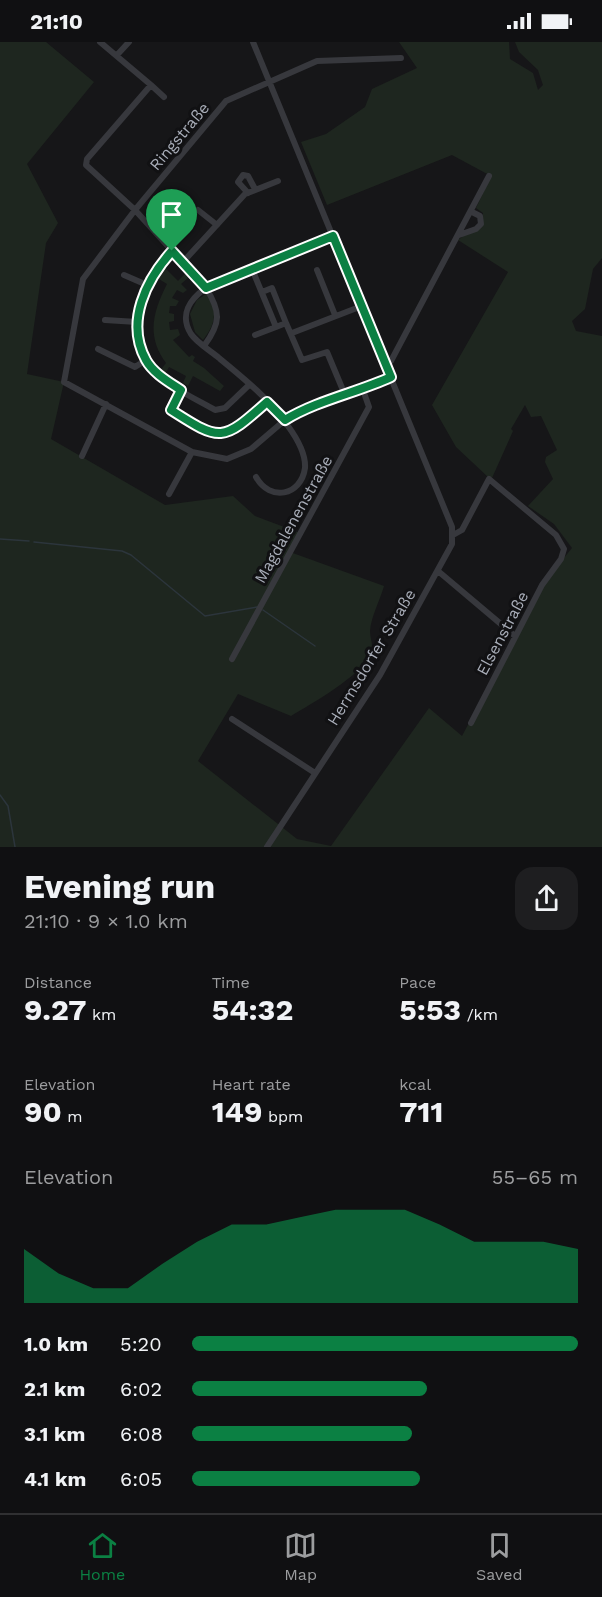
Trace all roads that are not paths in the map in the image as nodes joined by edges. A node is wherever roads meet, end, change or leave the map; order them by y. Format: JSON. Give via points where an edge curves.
{"nodes":[{"id":1,"x":100,"y":42,"type":"edge"},
{"id":2,"x":129,"y":42,"type":"edge"},
{"id":3,"x":253,"y":42,"type":"edge"},
{"id":4,"x":117,"y":55,"type":"junction"},
{"id":5,"x":401,"y":58,"type":"dead end"},
{"id":6,"x":268,"y":81,"type":"junction"},
{"id":7,"x":151,"y":85,"type":"junction"},
{"id":8,"x":164,"y":97,"type":"dead end"},
{"id":9,"x":489,"y":176,"type":"dead end"},
{"id":10,"x":278,"y":180,"type":"dead end"},
{"id":11,"x":255,"y":189,"type":"junction"},
{"id":12,"x":248,"y":193,"type":"junction"},
{"id":13,"x":135,"y":210,"type":"junction"},
{"id":14,"x":198,"y":210,"type":"dead end"},
{"id":15,"x":472,"y":212,"type":"junction"},
{"id":16,"x":217,"y":225,"type":"junction"},
{"id":17,"x":459,"y":235,"type":"junction"},
{"id":18,"x":333,"y":236,"type":"junction"},
{"id":19,"x":172,"y":251,"type":"junction"},
{"id":20,"x":183,"y":262,"type":"junction"},
{"id":21,"x":252,"y":269,"type":"junction"},
{"id":22,"x":316,"y":270,"type":"dead end"},
{"id":23,"x":124,"y":275,"type":"dead end"},
{"id":24,"x":147,"y":285,"type":"junction"},
{"id":25,"x":206,"y":288,"type":"junction"},
{"id":26,"x":262,"y":292,"type":"junction"},
{"id":27,"x":362,"y":306,"type":"junction"},
{"id":28,"x":335,"y":315,"type":"junction"},
{"id":29,"x":105,"y":320,"type":"dead end"},
{"id":30,"x":137,"y":322,"type":"junction"},
{"id":31,"x":286,"y":323,"type":"junction"},
{"id":32,"x":276,"y":327,"type":"junction"},
{"id":33,"x":292,"y":333,"type":"junction"},
{"id":34,"x":255,"y":335,"type":"dead end"},
{"id":35,"x":204,"y":346,"type":"junction"},
{"id":36,"x":98,"y":349,"type":"dead end"},
{"id":37,"x":146,"y":360,"type":"junction"},
{"id":38,"x":385,"y":364,"type":"junction"},
{"id":39,"x":391,"y":377,"type":"junction"},
{"id":40,"x":249,"y":385,"type":"junction"},
{"id":41,"x":181,"y":390,"type":"junction"},
{"id":42,"x":363,"y":390,"type":"junction"},
{"id":43,"x":345,"y":395,"type":"junction"},
{"id":44,"x":267,"y":402,"type":"junction"},
{"id":45,"x":106,"y":404,"type":"junction"},
{"id":46,"x":285,"y":420,"type":"junction"},
{"id":47,"x":192,"y":452,"type":"junction"},
{"id":48,"x":82,"y":456,"type":"dead end"},
{"id":49,"x":256,"y":477,"type":"dead end"},
{"id":50,"x":170,"y":494,"type":"dead end"},
{"id":51,"x":453,"y":535,"type":"junction"},
{"id":52,"x":561,"y":559,"type":"joint"},
{"id":53,"x":438,"y":571,"type":"junction"},
{"id":54,"x":515,"y":636,"type":"junction"},
{"id":55,"x":232,"y":659,"type":"dead end"},
{"id":56,"x":232,"y":719,"type":"dead end"},
{"id":57,"x":471,"y":723,"type":"dead end"},
{"id":58,"x":315,"y":773,"type":"junction"},
{"id":59,"x":267,"y":847,"type":"edge"}],
"edges":[{"from":1,"to":4,"type":"street"},
{"from":2,"to":4,"type":"street"},
{"from":3,"to":6,"type":"street"},
{"from":4,"to":7,"type":"street"},
{"from":5,"to":6,"type":"street","name":"Ringstraße","via":[[317,61]]},
{"from":6,"to":13,"type":"street","name":"Ringstraße","via":[[226,101]]},
{"from":6,"to":18,"type":"street"},
{"from":7,"to":8,"type":"street"},
{"from":7,"to":13,"type":"street","via":[[85,162]]},
{"from":9,"to":15,"type":"street"},
{"from":10,"to":11,"type":"street"},
{"from":11,"to":12,"type":"street"},
{"from":11,"to":12,"type":"street","via":[[248,176],[243,175],[238,182]]},
{"from":12,"to":16,"type":"street"},
{"from":13,"to":19,"type":"street"},
{"from":13,"to":45,"type":"street","name":"Ringstraße","via":[[83,279],[64,382]]},
{"from":14,"to":16,"type":"street"},
{"from":15,"to":17,"type":"street"},
{"from":15,"to":17,"type":"street","via":[[480,216],[481,224]]},
{"from":16,"to":20,"type":"street"},
{"from":17,"to":38,"type":"street","via":[[391,361]]},
{"from":18,"to":21,"type":"street"},
{"from":18,"to":27,"type":"street"},
{"from":19,"to":20,"type":"street"},
{"from":19,"to":24,"type":"street"},
{"from":20,"to":25,"type":"street"},
{"from":21,"to":25,"type":"street"},
{"from":21,"to":26,"type":"street"},
{"from":22,"to":28,"type":"street"},
{"from":23,"to":24,"type":"street"},
{"from":24,"to":30,"type":"street"},
{"from":25,"to":35,"type":"street","via":[[218,318],[215,331]]},
{"from":25,"to":35,"type":"street","via":[[194,296],[187,308],[186,321],[191,335]]},
{"from":26,"to":31,"type":"street","via":[[272,288]]},
{"from":26,"to":32,"type":"street"},
{"from":27,"to":28,"type":"street"},
{"from":27,"to":38,"type":"street"},
{"from":28,"to":33,"type":"street"},
{"from":29,"to":30,"type":"street"},
{"from":30,"to":37,"type":"street"},
{"from":31,"to":32,"type":"street"},
{"from":31,"to":33,"type":"street"},
{"from":32,"to":34,"type":"street"},
{"from":33,"to":43,"type":"street","via":[[302,360],[327,352]]},
{"from":35,"to":40,"type":"street"},
{"from":36,"to":37,"type":"street","via":[[135,367]]},
{"from":37,"to":41,"type":"street"},
{"from":38,"to":39,"type":"street"},
{"from":39,"to":42,"type":"street"},
{"from":39,"to":51,"type":"street"},
{"from":40,"to":41,"type":"street","via":[[220,410]]},
{"from":40,"to":44,"type":"street"},
{"from":41,"to":44,"type":"street","via":[[171,410],[218,435],[237,429]]},
{"from":42,"to":43,"type":"street"},
{"from":42,"to":55,"type":"street","name":"Magdalenenstraße","via":[[369,407]]},
{"from":43,"to":46,"type":"street","via":[[306,407]]},
{"from":44,"to":46,"type":"street"},
{"from":45,"to":47,"type":"street"},
{"from":45,"to":48,"type":"street"},
{"from":46,"to":47,"type":"street","via":[[243,454],[227,459]]},
{"from":46,"to":49,"type":"street","via":[[304,457],[305,469],[299,483],[279,494],[269,492]]},
{"from":47,"to":50,"type":"street"},
{"from":51,"to":52,"type":"street","name":"Hermsdorfer Straße","via":[[462,530],[489,479],[556,535],[564,549]]},
{"from":51,"to":53,"type":"street","name":"Hermsdorfer Straße"},
{"from":52,"to":54,"type":"street","name":"Elsenstraße"},
{"from":53,"to":54,"type":"street"},
{"from":53,"to":58,"type":"street","name":"Hermsdorfer Straße","via":[[380,675]]},
{"from":54,"to":57,"type":"street","name":"Elsenstraße"},
{"from":56,"to":58,"type":"street"},
{"from":58,"to":59,"type":"street","name":"Hermsdorfer Straße"}]}
